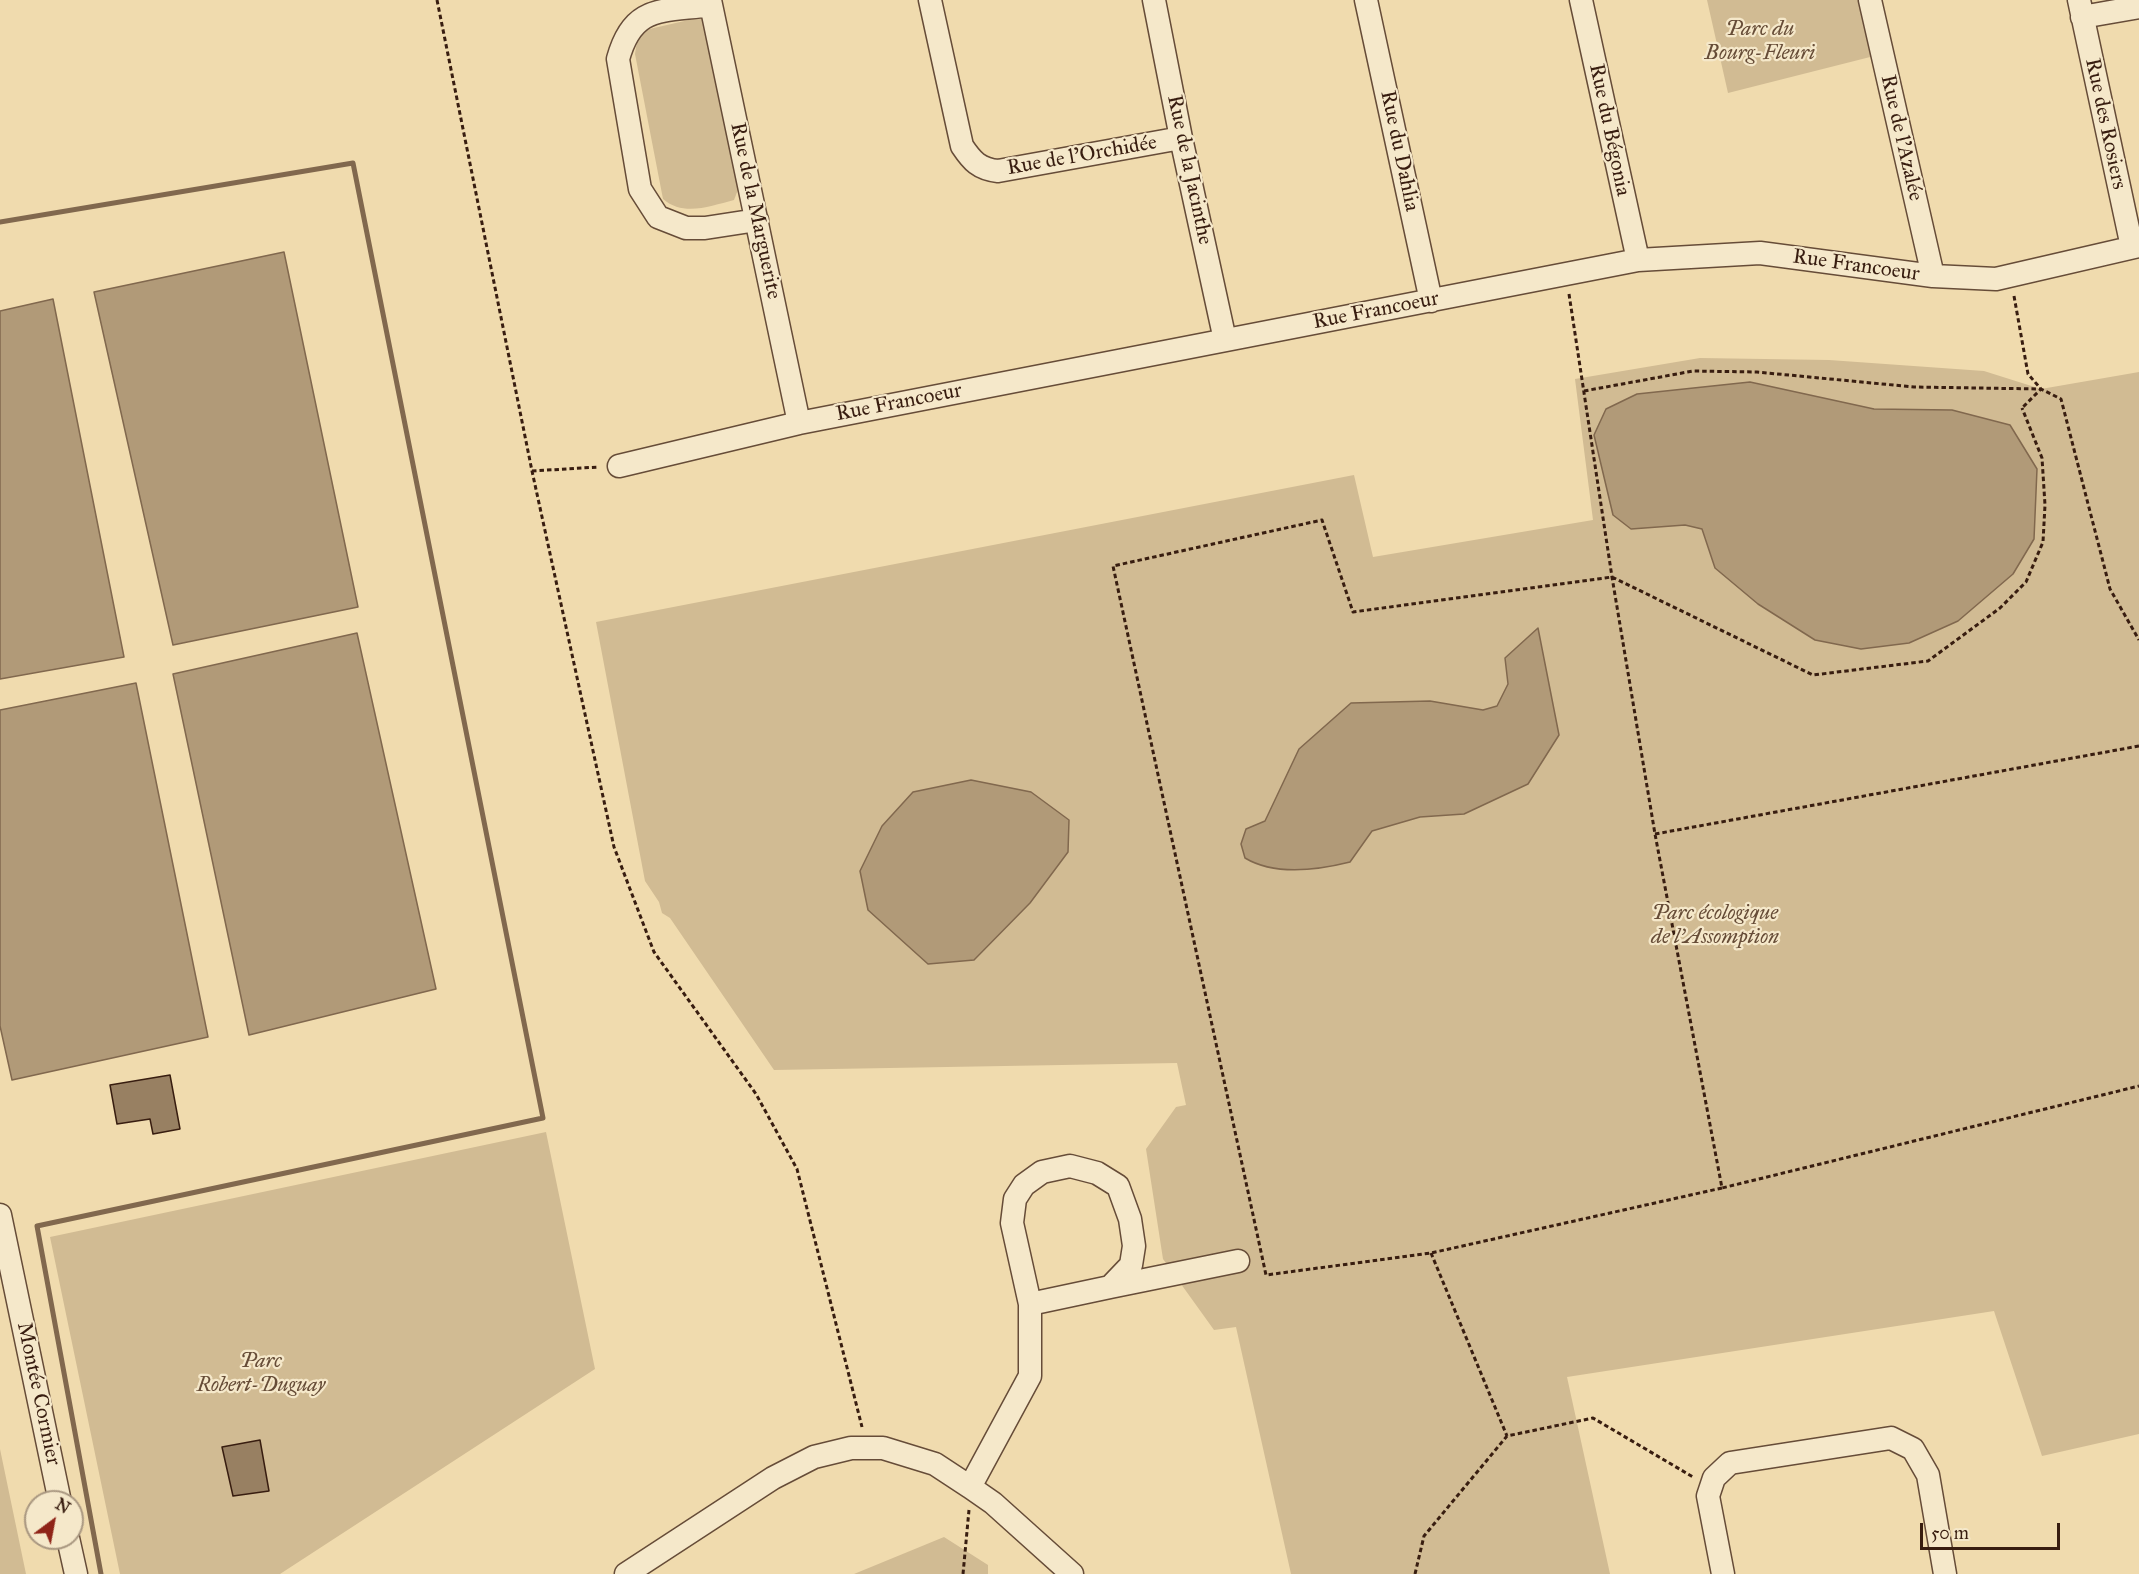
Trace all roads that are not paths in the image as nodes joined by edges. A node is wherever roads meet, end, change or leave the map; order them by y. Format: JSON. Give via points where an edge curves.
{"nodes":[{"id":1,"x":930,"y":0,"type":"edge"},
{"id":2,"x":1154,"y":0,"type":"edge"},
{"id":3,"x":1366,"y":0,"type":"edge"},
{"id":4,"x":1581,"y":0,"type":"edge"},
{"id":5,"x":1870,"y":0,"type":"edge"},
{"id":6,"x":710,"y":3,"type":"edge"},
{"id":7,"x":2139,"y":7,"type":"edge"},
{"id":8,"x":2081,"y":9,"type":"edge"},
{"id":9,"x":1181,"y":138,"type":"junction"},
{"id":10,"x":757,"y":220,"type":"junction"},
{"id":11,"x":2136,"y":247,"type":"edge"},
{"id":12,"x":1638,"y":260,"type":"junction"},
{"id":13,"x":1933,"y":276,"type":"junction"},
{"id":14,"x":1431,"y":301,"type":"junction"},
{"id":15,"x":1226,"y":340,"type":"junction"},
{"id":16,"x":799,"y":423,"type":"junction"},
{"id":17,"x":619,"y":466,"type":"road end"},
{"id":18,"x":0,"y":1215,"type":"edge"},
{"id":19,"x":1238,"y":1262,"type":"dead end"},
{"id":20,"x":1110,"y":1287,"type":"junction"},
{"id":21,"x":1030,"y":1304,"type":"junction"},
{"id":22,"x":970,"y":1487,"type":"junction"},
{"id":23,"x":57,"y":1490,"type":"edge"},
{"id":24,"x":71,"y":1550,"type":"edge"},
{"id":25,"x":76,"y":1574,"type":"edge"},
{"id":26,"x":626,"y":1574,"type":"edge"},
{"id":27,"x":1072,"y":1574,"type":"edge"},
{"id":28,"x":1723,"y":1574,"type":"edge"},
{"id":29,"x":1945,"y":1574,"type":"edge"}],
"edges":[{"from":1,"to":9,"type":"street","name":"Rue de l'Orchidée","via":[[962,146],[984,170],[998,171]]},
{"from":2,"to":9,"type":"street","name":"Rue de la Jacinthe"},
{"from":3,"to":14,"type":"street","name":"Rue du Dahlia"},
{"from":4,"to":12,"type":"street","name":"Rue du Bégonia"},
{"from":5,"to":13,"type":"street","name":"Rue de l'Azalée"},
{"from":6,"to":10,"type":"street","name":"Rue de la Marguerite"},
{"from":6,"to":10,"type":"street","via":[[645,15],[622,44],[618,59],[640,189],[658,217],[686,228]]},
{"from":7,"to":8,"type":"street"},
{"from":8,"to":11,"type":"street","name":"Rue des Rosiers"},
{"from":9,"to":15,"type":"street","name":"Rue de la Jacinthe"},
{"from":10,"to":16,"type":"street","name":"Rue de la Marguerite"},
{"from":11,"to":13,"type":"street","name":"Rue Francoeur","via":[[1995,279]]},
{"from":12,"to":13,"type":"street","name":"Rue Francoeur","via":[[1760,253]]},
{"from":12,"to":14,"type":"street","name":"Rue Francoeur"},
{"from":14,"to":15,"type":"street","name":"Rue Francoeur"},
{"from":15,"to":16,"type":"street","name":"Rue Francoeur"},
{"from":16,"to":17,"type":"street","name":"Rue Francoeur"},
{"from":18,"to":23,"type":"street","name":"Montée Cormier"},
{"from":19,"to":20,"type":"street"},
{"from":20,"to":21,"type":"street"},
{"from":20,"to":21,"type":"street","via":[[1131,1265],[1134,1246],[1130,1219],[1118,1186],[1097,1173],[1070,1166],[1042,1172],[1024,1185],[1015,1199],[1011,1223]]},
{"from":21,"to":22,"type":"street","via":[[1030,1376]]},
{"from":22,"to":26,"type":"street","via":[[935,1464],[884,1448],[851,1448],[814,1457],[773,1478]]},
{"from":22,"to":27,"type":"street"},
{"from":24,"to":25,"type":"street"},
{"from":28,"to":29,"type":"street","via":[[1708,1496],[1714,1478],[1730,1463],[1891,1438],[1913,1449],[1928,1475]]}]}
